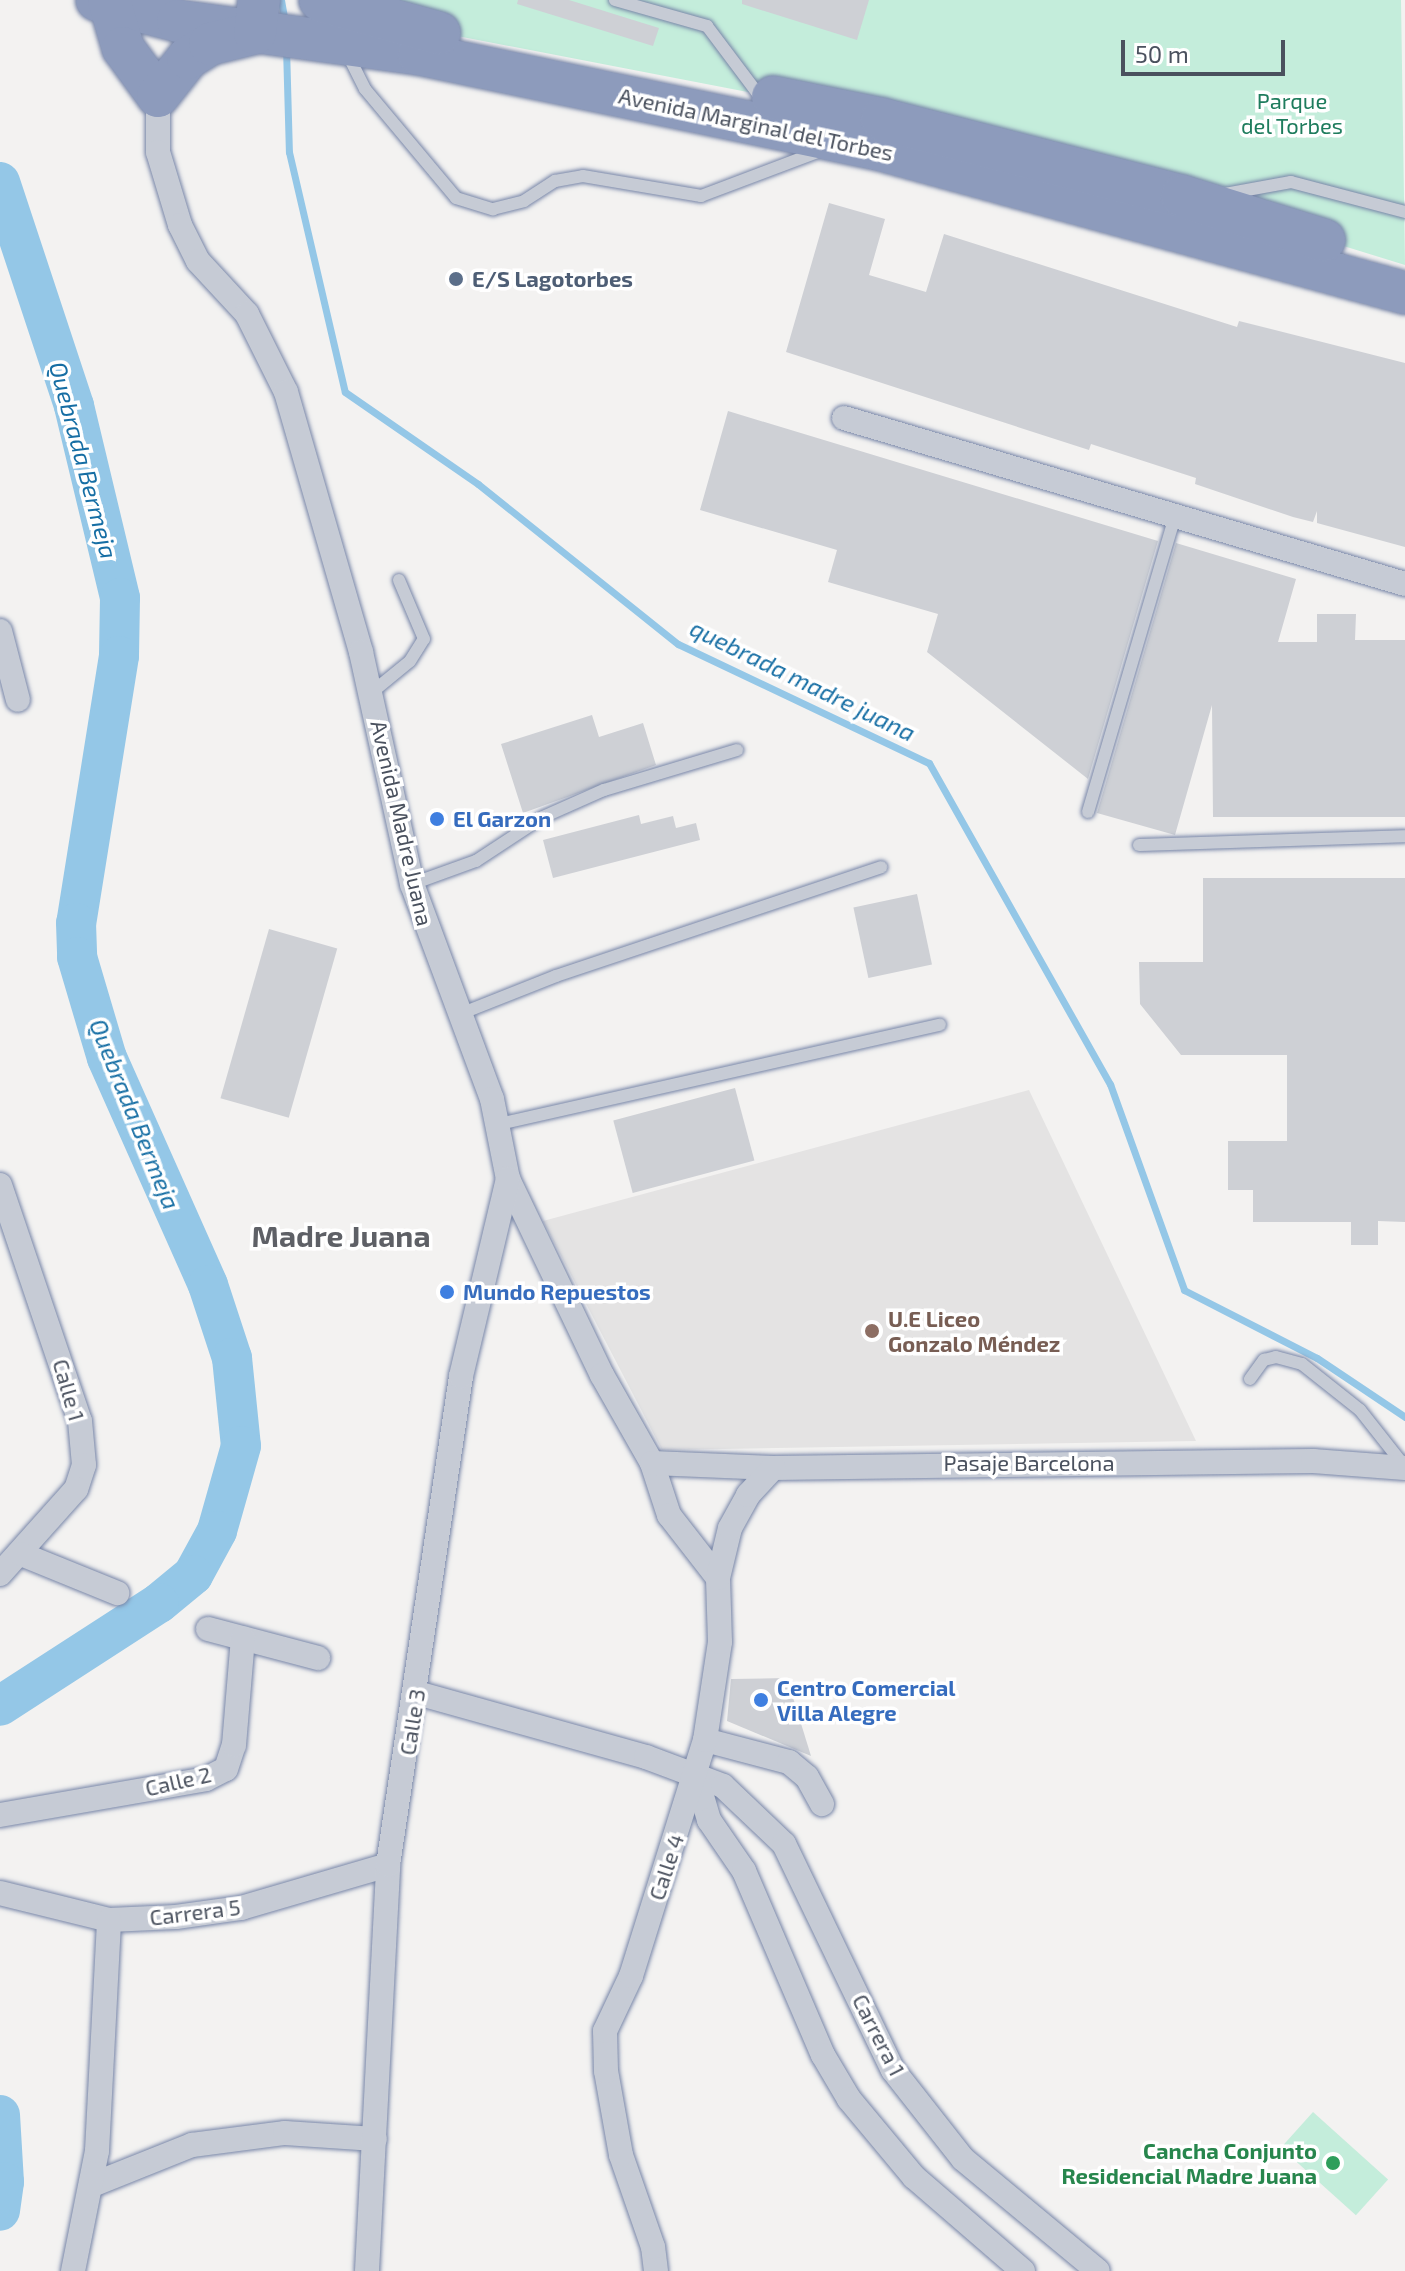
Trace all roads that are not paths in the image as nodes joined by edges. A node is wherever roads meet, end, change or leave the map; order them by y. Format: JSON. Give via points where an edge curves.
{"nodes":[{"id":1,"x":320,"y":0,"type":"edge"},
{"id":2,"x":615,"y":0,"type":"edge"},
{"id":3,"x":105,"y":1,"type":"edge"},
{"id":4,"x":257,"y":16,"type":"edge"},
{"id":5,"x":342,"y":43,"type":"junction"},
{"id":6,"x":758,"y":94,"type":"junction"},
{"id":7,"x":158,"y":96,"type":"junction"},
{"id":8,"x":846,"y":142,"type":"junction"},
{"id":9,"x":1182,"y":196,"type":"junction"},
{"id":10,"x":1405,"y":212,"type":"edge"},
{"id":11,"x":1405,"y":265,"type":"edge"},
{"id":12,"x":1405,"y":293,"type":"edge"},
{"id":13,"x":844,"y":418,"type":"dead end"},
{"id":14,"x":1175,"y":516,"type":"junction"},
{"id":15,"x":399,"y":580,"type":"dead end"},
{"id":16,"x":1405,"y":584,"type":"edge"},
{"id":17,"x":0,"y":631,"type":"edge"},
{"id":18,"x":371,"y":693,"type":"junction"},
{"id":19,"x":18,"y":700,"type":"dead end"},
{"id":20,"x":737,"y":750,"type":"dead end"},
{"id":21,"x":1088,"y":812,"type":"dead end"},
{"id":22,"x":1405,"y":836,"type":"edge"},
{"id":23,"x":1139,"y":845,"type":"dead end"},
{"id":24,"x":881,"y":867,"type":"dead end"},
{"id":25,"x":412,"y":884,"type":"junction"},
{"id":26,"x":460,"y":1014,"type":"junction"},
{"id":27,"x":940,"y":1025,"type":"dead end"},
{"id":28,"x":499,"y":1124,"type":"junction"},
{"id":29,"x":508,"y":1179,"type":"junction"},
{"id":30,"x":0,"y":1185,"type":"edge"},
{"id":31,"x":1250,"y":1379,"type":"dead end"},
{"id":32,"x":652,"y":1463,"type":"junction"},
{"id":33,"x":773,"y":1468,"type":"junction"},
{"id":34,"x":1405,"y":1468,"type":"edge"},
{"id":35,"x":21,"y":1554,"type":"junction"},
{"id":36,"x":0,"y":1574,"type":"edge"},
{"id":37,"x":718,"y":1578,"type":"junction"},
{"id":38,"x":117,"y":1593,"type":"dead end"},
{"id":39,"x":208,"y":1629,"type":"dead end"},
{"id":40,"x":243,"y":1638,"type":"junction"},
{"id":41,"x":318,"y":1658,"type":"dead end"},
{"id":42,"x":417,"y":1693,"type":"junction"},
{"id":43,"x":705,"y":1740,"type":"junction"},
{"id":44,"x":696,"y":1776,"type":"junction"},
{"id":45,"x":822,"y":1804,"type":"dead end"},
{"id":46,"x":0,"y":1815,"type":"edge"},
{"id":47,"x":388,"y":1865,"type":"junction"},
{"id":48,"x":0,"y":1893,"type":"edge"},
{"id":49,"x":109,"y":1920,"type":"junction"},
{"id":50,"x":375,"y":2139,"type":"junction"},
{"id":51,"x":92,"y":2185,"type":"junction"},
{"id":52,"x":73,"y":2271,"type":"edge"},
{"id":53,"x":367,"y":2271,"type":"edge"},
{"id":54,"x":656,"y":2271,"type":"edge"},
{"id":55,"x":1023,"y":2271,"type":"edge"},
{"id":56,"x":1098,"y":2271,"type":"edge"}],
"edges":[{"from":1,"to":6,"type":"highway","name":"Avenida Marginal del Torbes","via":[[416,28]]},
{"from":2,"to":6,"type":"lane","via":[[707,26]]},
{"from":3,"to":4,"type":"highway","name":"Avenida Marginal del Torbes"},
{"from":3,"to":7,"type":"highway","via":[[123,48]]},
{"from":4,"to":5,"type":"highway","name":"Avenida Marginal del Torbes"},
{"from":4,"to":7,"type":"highway","via":[[188,58]]},
{"from":5,"to":8,"type":"highway","name":"Avenida Marginal del Torbes","via":[[419,54]]},
{"from":5,"to":8,"type":"lane","via":[[365,89],[417,156],[456,198],[493,209],[524,201],[555,181],[583,176],[701,196]]},
{"from":6,"to":9,"type":"highway","name":"Avenida Marginal del Torbes","via":[[882,119]]},
{"from":7,"to":18,"type":"street","name":"Avenida Madre Juana","via":[[154,123],[166,188],[198,261],[247,314],[279,372]]},
{"from":8,"to":12,"type":"highway","name":"Avenida Marginal del Torbes"},
{"from":9,"to":10,"type":"lane","via":[[1291,182]]},
{"from":9,"to":11,"type":"highway","name":"Avenida Marginal del Torbes"},
{"from":13,"to":14,"type":"street"},
{"from":14,"to":16,"type":"street"},
{"from":14,"to":21,"type":"lane"},
{"from":15,"to":18,"type":"lane","via":[[424,639],[410,661]]},
{"from":17,"to":19,"type":"street"},
{"from":18,"to":25,"type":"street","name":"Avenida Madre Juana"},
{"from":20,"to":25,"type":"lane","via":[[604,790],[543,817],[476,861]]},
{"from":22,"to":23,"type":"lane"},
{"from":24,"to":26,"type":"lane","via":[[556,976]]},
{"from":25,"to":26,"type":"street","name":"Avenida Madre Juana"},
{"from":26,"to":28,"type":"street","name":"Avenida Madre Juana"},
{"from":27,"to":28,"type":"lane"},
{"from":28,"to":29,"type":"street","name":"Avenida Madre Juana"},
{"from":29,"to":32,"type":"street","name":"Avenida Madre Juana","via":[[607,1387]]},
{"from":29,"to":42,"type":"street","name":"Calle 3","via":[[461,1376]]},
{"from":30,"to":35,"type":"street","name":"Calle 1","via":[[80,1421],[84,1465],[76,1489],[52,1511]]},
{"from":31,"to":34,"type":"lane","via":[[1264,1360],[1276,1357],[1302,1364],[1360,1410]]},
{"from":32,"to":33,"type":"street","name":"Pasaje Barcelona"},
{"from":32,"to":37,"type":"street","name":"Avenida Madre Juana","via":[[669,1515]]},
{"from":33,"to":34,"type":"street","name":"Pasaje Barcelona","via":[[1313,1461]]},
{"from":33,"to":37,"type":"street","name":"Calle 4","via":[[748,1495],[730,1528]]},
{"from":35,"to":36,"type":"street","name":"Calle 1"},
{"from":35,"to":38,"type":"street"},
{"from":37,"to":43,"type":"street","name":"Calle 4","via":[[720,1642]]},
{"from":39,"to":40,"type":"street"},
{"from":40,"to":41,"type":"street"},
{"from":40,"to":46,"type":"street","name":"Calle 2","via":[[234,1745],[226,1769],[206,1779]]},
{"from":42,"to":44,"type":"street","name":"Carrera 1"},
{"from":42,"to":47,"type":"street","name":"Calle 3"},
{"from":43,"to":44,"type":"street","name":"Calle 4"},
{"from":43,"to":45,"type":"street","via":[[789,1762],[807,1777]]},
{"from":44,"to":54,"type":"street","name":"Calle 4","via":[[631,1976],[605,2031],[606,2071],[621,2155],[653,2247]]},
{"from":44,"to":55,"type":"street","via":[[709,1820],[744,1871],[823,2055],[849,2099],[914,2177]]},
{"from":44,"to":56,"type":"street","name":"Carrera 1","via":[[723,1786],[784,1844],[893,2070],[963,2159]]},
{"from":47,"to":49,"type":"street","name":"Carrera 5","via":[[241,1908]]},
{"from":47,"to":50,"type":"street","name":"Calle 3"},
{"from":48,"to":49,"type":"street","name":"Carrera 5"},
{"from":49,"to":51,"type":"street","via":[[107,2038]]},
{"from":50,"to":51,"type":"street","via":[[285,2133],[192,2145]]},
{"from":50,"to":53,"type":"street","name":"Calle 3"},
{"from":51,"to":52,"type":"street"}]}
